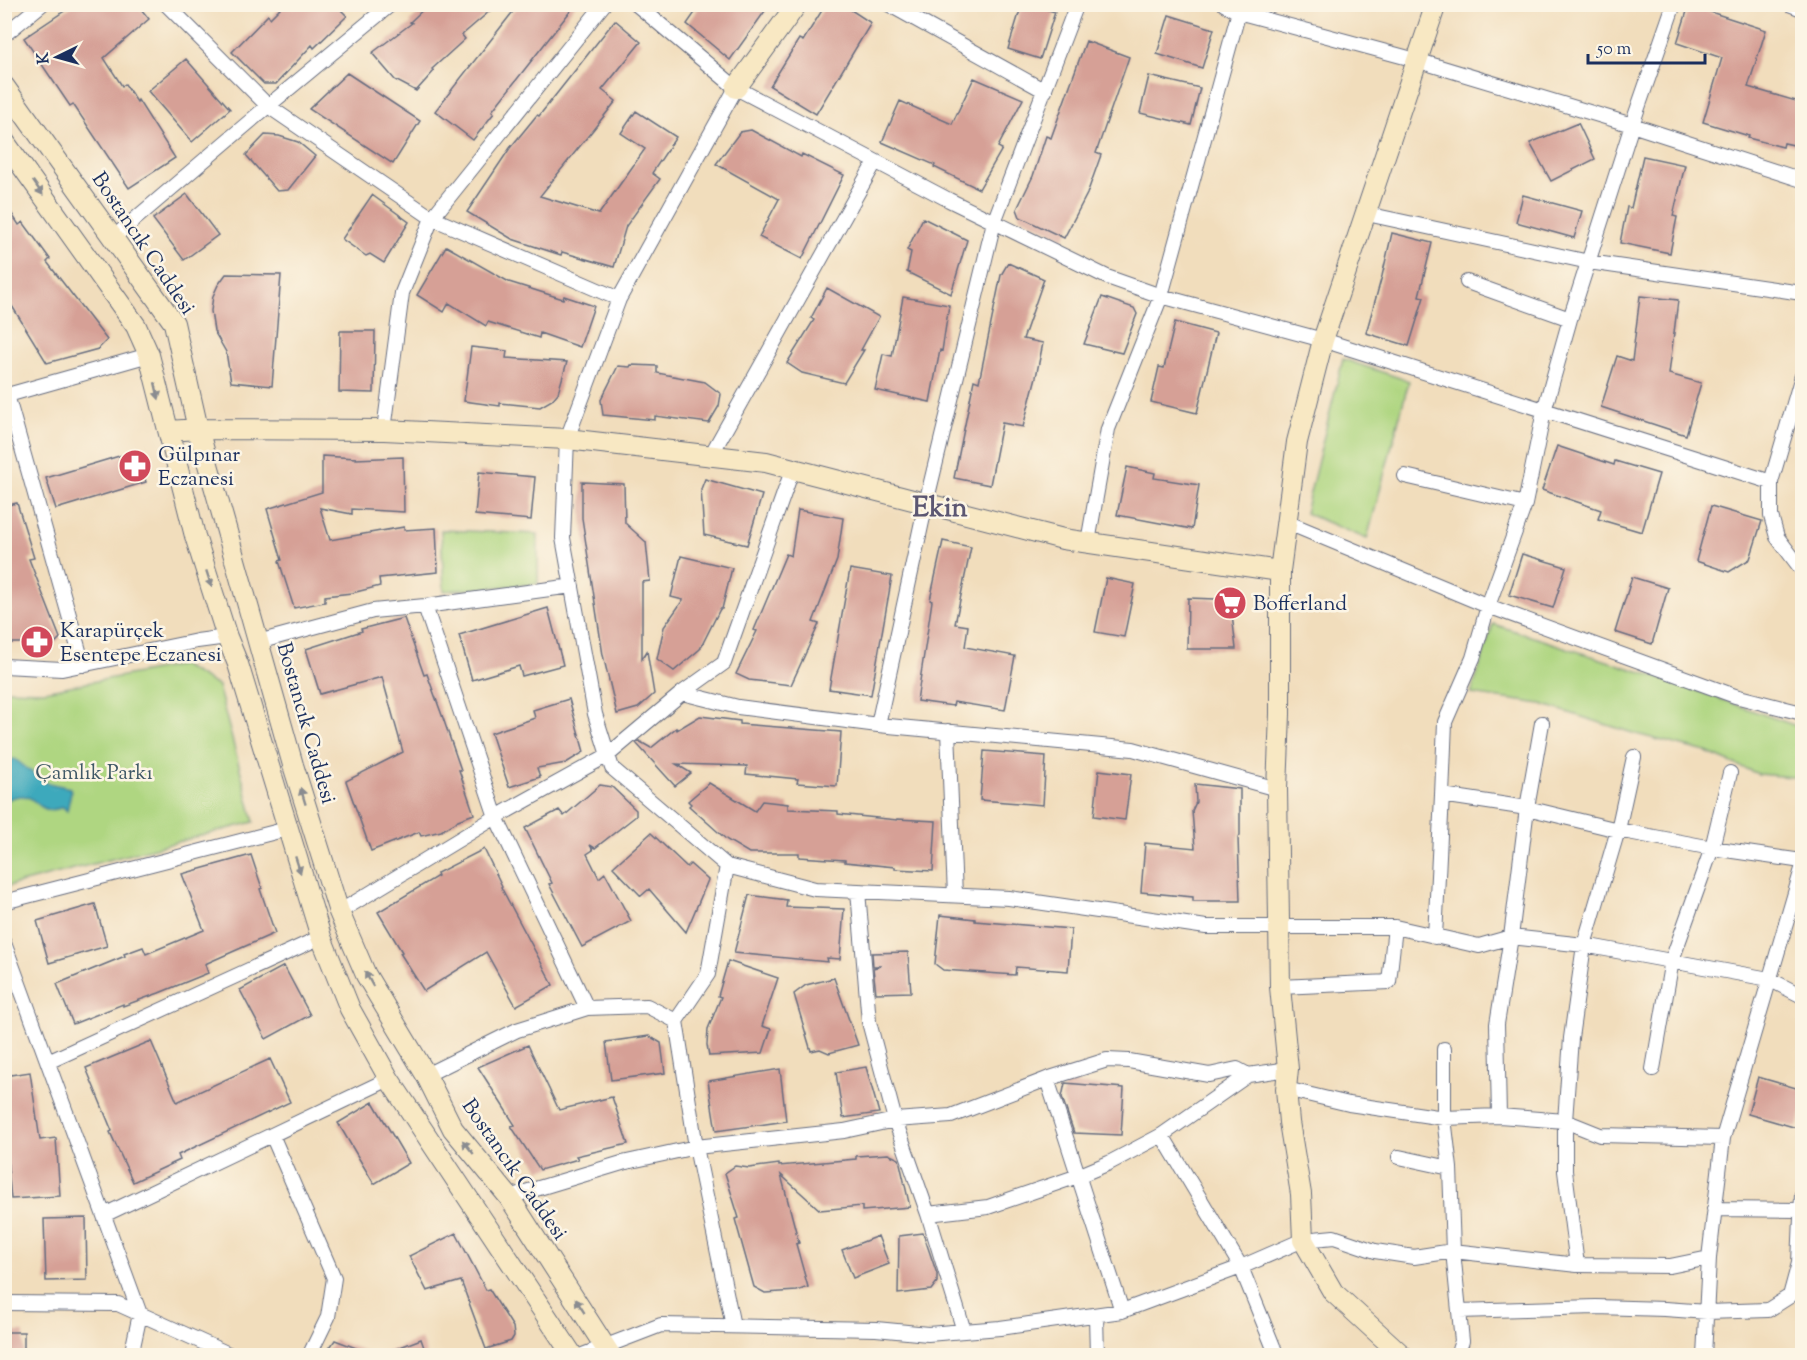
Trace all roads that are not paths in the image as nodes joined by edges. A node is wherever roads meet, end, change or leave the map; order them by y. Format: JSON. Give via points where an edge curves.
{"nodes":[{"id":1,"x":42,"y":4,"type":"edge"},
{"id":2,"x":166,"y":4,"type":"edge"},
{"id":3,"x":391,"y":4,"type":"edge"},
{"id":4,"x":604,"y":4,"type":"edge"},
{"id":5,"x":636,"y":4,"type":"edge"},
{"id":6,"x":796,"y":4,"type":"edge"},
{"id":7,"x":888,"y":4,"type":"edge"},
{"id":8,"x":1077,"y":4,"type":"edge"},
{"id":9,"x":1224,"y":4,"type":"edge"},
{"id":10,"x":1436,"y":4,"type":"edge"},
{"id":11,"x":1674,"y":4,"type":"edge"},
{"id":12,"x":1789,"y":4,"type":"edge"},
{"id":13,"x":1240,"y":8,"type":"edge"},
{"id":14,"x":1803,"y":9,"type":"edge"},
{"id":15,"x":4,"y":34,"type":"edge"},
{"id":16,"x":1416,"y":60,"type":"junction"},
{"id":17,"x":4,"y":86,"type":"edge"},
{"id":18,"x":736,"y":88,"type":"junction"},
{"id":19,"x":1045,"y":91,"type":"junction"},
{"id":20,"x":268,"y":106,"type":"junction"},
{"id":21,"x":1632,"y":125,"type":"junction"},
{"id":22,"x":4,"y":141,"type":"edge"},
{"id":23,"x":875,"y":162,"type":"junction"},
{"id":24,"x":1803,"y":180,"type":"edge"},
{"id":25,"x":1367,"y":214,"type":"junction"},
{"id":26,"x":432,"y":218,"type":"junction"},
{"id":27,"x":994,"y":222,"type":"junction"},
{"id":28,"x":114,"y":237,"type":"junction"},
{"id":29,"x":1589,"y":262,"type":"junction"},
{"id":30,"x":1467,"y":282,"type":"dead end"},
{"id":31,"x":1803,"y":293,"type":"edge"},
{"id":32,"x":1161,"y":296,"type":"junction"},
{"id":33,"x":619,"y":299,"type":"junction"},
{"id":34,"x":1570,"y":319,"type":"junction"},
{"id":35,"x":1323,"y":340,"type":"junction"},
{"id":36,"x":148,"y":355,"type":"junction"},
{"id":37,"x":1803,"y":376,"type":"edge"},
{"id":38,"x":1799,"y":394,"type":"edge"},
{"id":39,"x":6,"y":396,"type":"edge"},
{"id":40,"x":1544,"y":411,"type":"junction"},
{"id":41,"x":198,"y":429,"type":"junction"},
{"id":42,"x":384,"y":430,"type":"junction"},
{"id":43,"x":169,"y":431,"type":"junction"},
{"id":44,"x":567,"y":439,"type":"junction"},
{"id":45,"x":711,"y":455,"type":"junction"},
{"id":46,"x":793,"y":468,"type":"junction"},
{"id":47,"x":1405,"y":476,"type":"dead end"},
{"id":48,"x":1771,"y":482,"type":"junction"},
{"id":49,"x":926,"y":503,"type":"junction"},
{"id":50,"x":1525,"y":504,"type":"junction"},
{"id":51,"x":1286,"y":522,"type":"junction"},
{"id":52,"x":1088,"y":542,"type":"junction"},
{"id":53,"x":1803,"y":570,"type":"edge"},
{"id":54,"x":1280,"y":571,"type":"junction"},
{"id":55,"x":572,"y":586,"type":"junction"},
{"id":56,"x":425,"y":606,"type":"junction"},
{"id":57,"x":1488,"y":606,"type":"junction"},
{"id":58,"x":227,"y":637,"type":"junction"},
{"id":59,"x":258,"y":642,"type":"junction"},
{"id":60,"x":83,"y":665,"type":"junction"},
{"id":61,"x":4,"y":666,"type":"edge"},
{"id":62,"x":682,"y":693,"type":"junction"},
{"id":63,"x":1803,"y":713,"type":"edge"},
{"id":64,"x":1542,"y":723,"type":"dead end"},
{"id":65,"x":878,"y":725,"type":"junction"},
{"id":66,"x":948,"y":731,"type":"junction"},
{"id":67,"x":608,"y":755,"type":"junction"},
{"id":68,"x":1634,"y":757,"type":"dead end"},
{"id":69,"x":1731,"y":773,"type":"dead end"},
{"id":70,"x":1277,"y":789,"type":"junction"},
{"id":71,"x":1442,"y":795,"type":"junction"},
{"id":72,"x":1527,"y":808,"type":"junction"},
{"id":73,"x":496,"y":817,"type":"junction"},
{"id":74,"x":287,"y":829,"type":"junction"},
{"id":75,"x":1618,"y":830,"type":"junction"},
{"id":76,"x":1712,"y":848,"type":"junction"},
{"id":77,"x":1803,"y":861,"type":"edge"},
{"id":78,"x":727,"y":866,"type":"junction"},
{"id":79,"x":1803,"y":869,"type":"edge"},
{"id":80,"x":858,"y":891,"type":"junction"},
{"id":81,"x":955,"y":896,"type":"junction"},
{"id":82,"x":4,"y":902,"type":"edge"},
{"id":83,"x":339,"y":912,"type":"junction"},
{"id":84,"x":1395,"y":927,"type":"junction"},
{"id":85,"x":1278,"y":928,"type":"junction"},
{"id":86,"x":321,"y":937,"type":"junction"},
{"id":87,"x":1435,"y":937,"type":"junction"},
{"id":88,"x":1511,"y":937,"type":"junction"},
{"id":89,"x":4,"y":943,"type":"edge"},
{"id":90,"x":1584,"y":945,"type":"junction"},
{"id":91,"x":1672,"y":960,"type":"junction"},
{"id":92,"x":1769,"y":979,"type":"junction"},
{"id":93,"x":1280,"y":987,"type":"junction"},
{"id":94,"x":1803,"y":996,"type":"edge"},
{"id":95,"x":588,"y":1008,"type":"junction"},
{"id":96,"x":676,"y":1021,"type":"junction"},
{"id":97,"x":1444,"y":1049,"type":"dead end"},
{"id":98,"x":48,"y":1062,"type":"junction"},
{"id":99,"x":1653,"y":1069,"type":"dead end"},
{"id":100,"x":1248,"y":1075,"type":"junction"},
{"id":101,"x":426,"y":1076,"type":"junction"},
{"id":102,"x":390,"y":1079,"type":"junction"},
{"id":103,"x":1287,"y":1079,"type":"junction"},
{"id":104,"x":1047,"y":1080,"type":"junction"},
{"id":105,"x":1499,"y":1116,"type":"junction"},
{"id":106,"x":1444,"y":1118,"type":"junction"},
{"id":107,"x":895,"y":1120,"type":"junction"},
{"id":108,"x":1565,"y":1121,"type":"junction"},
{"id":109,"x":272,"y":1135,"type":"junction"},
{"id":110,"x":1162,"y":1135,"type":"junction"},
{"id":111,"x":1723,"y":1138,"type":"junction"},
{"id":112,"x":696,"y":1147,"type":"junction"},
{"id":113,"x":1399,"y":1157,"type":"dead end"},
{"id":114,"x":1450,"y":1168,"type":"junction"},
{"id":115,"x":1078,"y":1176,"type":"junction"},
{"id":116,"x":1803,"y":1196,"type":"edge"},
{"id":117,"x":509,"y":1197,"type":"junction"},
{"id":118,"x":1714,"y":1209,"type":"junction"},
{"id":119,"x":1800,"y":1210,"type":"junction"},
{"id":120,"x":928,"y":1214,"type":"junction"},
{"id":121,"x":104,"y":1215,"type":"junction"},
{"id":122,"x":1303,"y":1240,"type":"junction"},
{"id":123,"x":1454,"y":1251,"type":"junction"},
{"id":124,"x":1709,"y":1258,"type":"junction"},
{"id":125,"x":1577,"y":1265,"type":"junction"},
{"id":126,"x":1241,"y":1267,"type":"junction"},
{"id":127,"x":4,"y":1303,"type":"edge"},
{"id":128,"x":1122,"y":1311,"type":"junction"},
{"id":129,"x":1460,"y":1311,"type":"junction"},
{"id":130,"x":1707,"y":1312,"type":"junction"},
{"id":131,"x":140,"y":1314,"type":"junction"},
{"id":132,"x":1096,"y":1315,"type":"junction"},
{"id":133,"x":733,"y":1326,"type":"junction"},
{"id":134,"x":964,"y":1331,"type":"junction"},
{"id":135,"x":608,"y":1350,"type":"edge"},
{"id":136,"x":131,"y":1356,"type":"edge"},
{"id":137,"x":233,"y":1356,"type":"edge"},
{"id":138,"x":309,"y":1356,"type":"edge"},
{"id":139,"x":573,"y":1356,"type":"edge"},
{"id":140,"x":580,"y":1356,"type":"edge"},
{"id":141,"x":1097,"y":1356,"type":"edge"},
{"id":142,"x":1276,"y":1356,"type":"edge"},
{"id":143,"x":1403,"y":1356,"type":"edge"},
{"id":144,"x":1457,"y":1356,"type":"edge"},
{"id":145,"x":1704,"y":1356,"type":"edge"}],
"edges":[{"from":1,"to":15,"type":"street"},
{"from":2,"to":20,"type":"street"},
{"from":3,"to":20,"type":"street"},
{"from":4,"to":26,"type":"street"},
{"from":5,"to":18,"type":"street"},
{"from":6,"to":18,"type":"main road"},
{"from":7,"to":19,"type":"street"},
{"from":8,"to":19,"type":"street"},
{"from":9,"to":13,"type":"street"},
{"from":10,"to":16,"type":"main road"},
{"from":11,"to":21,"type":"street"},
{"from":12,"to":14,"type":"street"},
{"from":13,"to":16,"type":"street"},
{"from":13,"to":32,"type":"street"},
{"from":16,"to":21,"type":"street"},
{"from":16,"to":25,"type":"main road"},
{"from":17,"to":28,"type":"main road","name":"Bostancık Caddesi"},
{"from":18,"to":23,"type":"street"},
{"from":18,"to":33,"type":"street"},
{"from":19,"to":27,"type":"street"},
{"from":20,"to":26,"type":"street"},
{"from":20,"to":28,"type":"street"},
{"from":21,"to":24,"type":"street"},
{"from":21,"to":29,"type":"street"},
{"from":22,"to":36,"type":"main road","one_way":true,"via":[[136,326]]},
{"from":23,"to":27,"type":"street"},
{"from":23,"to":45,"type":"street"},
{"from":25,"to":29,"type":"street"},
{"from":25,"to":35,"type":"main road"},
{"from":26,"to":33,"type":"street"},
{"from":26,"to":42,"type":"street","via":[[402,294]]},
{"from":27,"to":32,"type":"street","via":[[1107,277]]},
{"from":27,"to":49,"type":"street"},
{"from":28,"to":41,"type":"main road","name":"Bostancık Caddesi","via":[[174,323]]},
{"from":29,"to":31,"type":"street"},
{"from":29,"to":34,"type":"street"},
{"from":30,"to":34,"type":"street"},
{"from":32,"to":35,"type":"street"},
{"from":32,"to":52,"type":"street","via":[[1108,429]]},
{"from":33,"to":44,"type":"street"},
{"from":34,"to":40,"type":"street"},
{"from":35,"to":40,"type":"street"},
{"from":35,"to":51,"type":"main road","via":[[1297,442]]},
{"from":36,"to":39,"type":"street"},
{"from":36,"to":43,"type":"main road","one_way":true},
{"from":37,"to":38,"type":"street"},
{"from":38,"to":48,"type":"street"},
{"from":39,"to":60,"type":"street"},
{"from":40,"to":48,"type":"street"},
{"from":40,"to":50,"type":"street"},
{"from":41,"to":42,"type":"main road"},
{"from":41,"to":43,"type":"main road"},
{"from":41,"to":59,"type":"main road","name":"Bostancık Caddesi"},
{"from":42,"to":44,"type":"main road"},
{"from":43,"to":58,"type":"main road","one_way":true,"via":[[195,536]]},
{"from":44,"to":45,"type":"main road"},
{"from":44,"to":55,"type":"street","via":[[563,538]]},
{"from":45,"to":46,"type":"main road"},
{"from":46,"to":49,"type":"main road"},
{"from":46,"to":62,"type":"street","via":[[724,663]]},
{"from":47,"to":50,"type":"street"},
{"from":48,"to":53,"type":"street","via":[[1771,516],[1777,537]]},
{"from":49,"to":52,"type":"main road"},
{"from":49,"to":65,"type":"street"},
{"from":50,"to":57,"type":"street"},
{"from":51,"to":54,"type":"main road"},
{"from":51,"to":57,"type":"street"},
{"from":52,"to":54,"type":"main road"},
{"from":54,"to":70,"type":"main road"},
{"from":55,"to":56,"type":"street"},
{"from":55,"to":67,"type":"street","via":[[595,714]]},
{"from":56,"to":59,"type":"street","via":[[374,611]]},
{"from":56,"to":73,"type":"street"},
{"from":57,"to":63,"type":"street","via":[[1735,696]]},
{"from":57,"to":71,"type":"street","via":[[1473,658],[1445,722]]},
{"from":58,"to":60,"type":"street"},
{"from":58,"to":74,"type":"main road"},
{"from":83,"to":59,"type":"main road","name":"Bostancık Caddesi","one_way":true},
{"from":60,"to":61,"type":"street","via":[[62,669]]},
{"from":62,"to":65,"type":"street","via":[[738,707]]},
{"from":62,"to":67,"type":"street"},
{"from":64,"to":72,"type":"street"},
{"from":65,"to":66,"type":"street"},
{"from":66,"to":70,"type":"street","via":[[1133,749]]},
{"from":66,"to":81,"type":"street"},
{"from":67,"to":73,"type":"street"},
{"from":67,"to":78,"type":"street","via":[[612,768]]},
{"from":68,"to":75,"type":"street"},
{"from":69,"to":76,"type":"street"},
{"from":70,"to":85,"type":"main road"},
{"from":71,"to":72,"type":"street"},
{"from":71,"to":87,"type":"street"},
{"from":72,"to":75,"type":"street"},
{"from":72,"to":88,"type":"street"},
{"from":73,"to":83,"type":"street"},
{"from":73,"to":95,"type":"street"},
{"from":74,"to":82,"type":"street"},
{"from":74,"to":86,"type":"main road","one_way":true},
{"from":75,"to":76,"type":"street"},
{"from":75,"to":90,"type":"street"},
{"from":76,"to":77,"type":"street"},
{"from":76,"to":91,"type":"street"},
{"from":78,"to":80,"type":"street","via":[[815,889]]},
{"from":78,"to":96,"type":"street","via":[[708,974]]},
{"from":79,"to":92,"type":"street"},
{"from":80,"to":81,"type":"street"},
{"from":80,"to":107,"type":"street","via":[[869,1022]]},
{"from":81,"to":85,"type":"street","via":[[1009,898],[1206,927]]},
{"from":101,"to":83,"type":"main road","name":"Bostancık Caddesi","one_way":true,"via":[[366,975]]},
{"from":84,"to":85,"type":"street"},
{"from":84,"to":87,"type":"street"},
{"from":84,"to":93,"type":"street","via":[[1389,982]]},
{"from":85,"to":93,"type":"main road"},
{"from":86,"to":98,"type":"street"},
{"from":86,"to":102,"type":"main road","via":[[350,1009]]},
{"from":87,"to":88,"type":"street","via":[[1479,946]]},
{"from":88,"to":90,"type":"street"},
{"from":88,"to":105,"type":"street","via":[[1497,1024]]},
{"from":89,"to":98,"type":"street"},
{"from":90,"to":91,"type":"street"},
{"from":90,"to":108,"type":"street"},
{"from":91,"to":92,"type":"street"},
{"from":91,"to":99,"type":"street"},
{"from":92,"to":94,"type":"street"},
{"from":92,"to":111,"type":"street"},
{"from":93,"to":103,"type":"main road"},
{"from":95,"to":96,"type":"street","via":[[647,1006]]},
{"from":95,"to":101,"type":"street","via":[[517,1030]]},
{"from":96,"to":112,"type":"street"},
{"from":97,"to":106,"type":"street"},
{"from":98,"to":121,"type":"street"},
{"from":100,"to":103,"type":"street"},
{"from":100,"to":104,"type":"street","via":[[1237,1069],[1209,1075],[1107,1060]]},
{"from":100,"to":110,"type":"street"},
{"from":117,"to":101,"type":"main road","name":"Bostancık Caddesi","one_way":true,"via":[[453,1129]]},
{"from":102,"to":109,"type":"street"},
{"from":102,"to":139,"type":"main road"},
{"from":103,"to":106,"type":"street","via":[[1349,1104]]},
{"from":103,"to":122,"type":"main road","via":[[1288,1122]]},
{"from":104,"to":107,"type":"street","via":[[951,1116]]},
{"from":104,"to":115,"type":"street"},
{"from":105,"to":106,"type":"street"},
{"from":105,"to":108,"type":"street"},
{"from":106,"to":114,"type":"street"},
{"from":107,"to":112,"type":"street","via":[[844,1131]]},
{"from":107,"to":120,"type":"street"},
{"from":108,"to":111,"type":"street","via":[[1600,1135]]},
{"from":108,"to":125,"type":"street","via":[[1565,1171]]},
{"from":109,"to":121,"type":"street"},
{"from":109,"to":138,"type":"street","via":[[334,1278],[328,1317]]},
{"from":110,"to":115,"type":"street"},
{"from":110,"to":126,"type":"street"},
{"from":111,"to":118,"type":"street"},
{"from":112,"to":117,"type":"street","via":[[622,1163]]},
{"from":112,"to":133,"type":"street"},
{"from":113,"to":114,"type":"street"},
{"from":114,"to":123,"type":"street"},
{"from":115,"to":120,"type":"street","via":[[988,1207]]},
{"from":115,"to":128,"type":"street"},
{"from":116,"to":119,"type":"street"},
{"from":135,"to":117,"type":"main road","name":"Bostancık Caddesi","one_way":true},
{"from":118,"to":119,"type":"street"},
{"from":118,"to":124,"type":"street"},
{"from":119,"to":130,"type":"street","via":[[1798,1263],[1790,1296],[1768,1310]]},
{"from":120,"to":134,"type":"street"},
{"from":121,"to":131,"type":"street"},
{"from":122,"to":123,"type":"street","via":[[1334,1237],[1375,1251],[1414,1257]]},
{"from":122,"to":126,"type":"street"},
{"from":122,"to":143,"type":"main road","via":[[1333,1292]]},
{"from":123,"to":125,"type":"street"},
{"from":123,"to":129,"type":"street"},
{"from":124,"to":125,"type":"street","via":[[1670,1266]]},
{"from":124,"to":130,"type":"street"},
{"from":126,"to":128,"type":"street"},
{"from":126,"to":142,"type":"street"},
{"from":127,"to":131,"type":"street","via":[[118,1304]]},
{"from":128,"to":132,"type":"street"},
{"from":129,"to":130,"type":"street","via":[[1596,1307]]},
{"from":129,"to":144,"type":"street","via":[[1462,1341]]},
{"from":130,"to":145,"type":"street"},
{"from":131,"to":136,"type":"street"},
{"from":131,"to":137,"type":"street"},
{"from":132,"to":134,"type":"street"},
{"from":132,"to":141,"type":"street"},
{"from":133,"to":134,"type":"street","via":[[928,1334]]},
{"from":133,"to":135,"type":"street","via":[[661,1325]]},
{"from":135,"to":140,"type":"street"}]}
